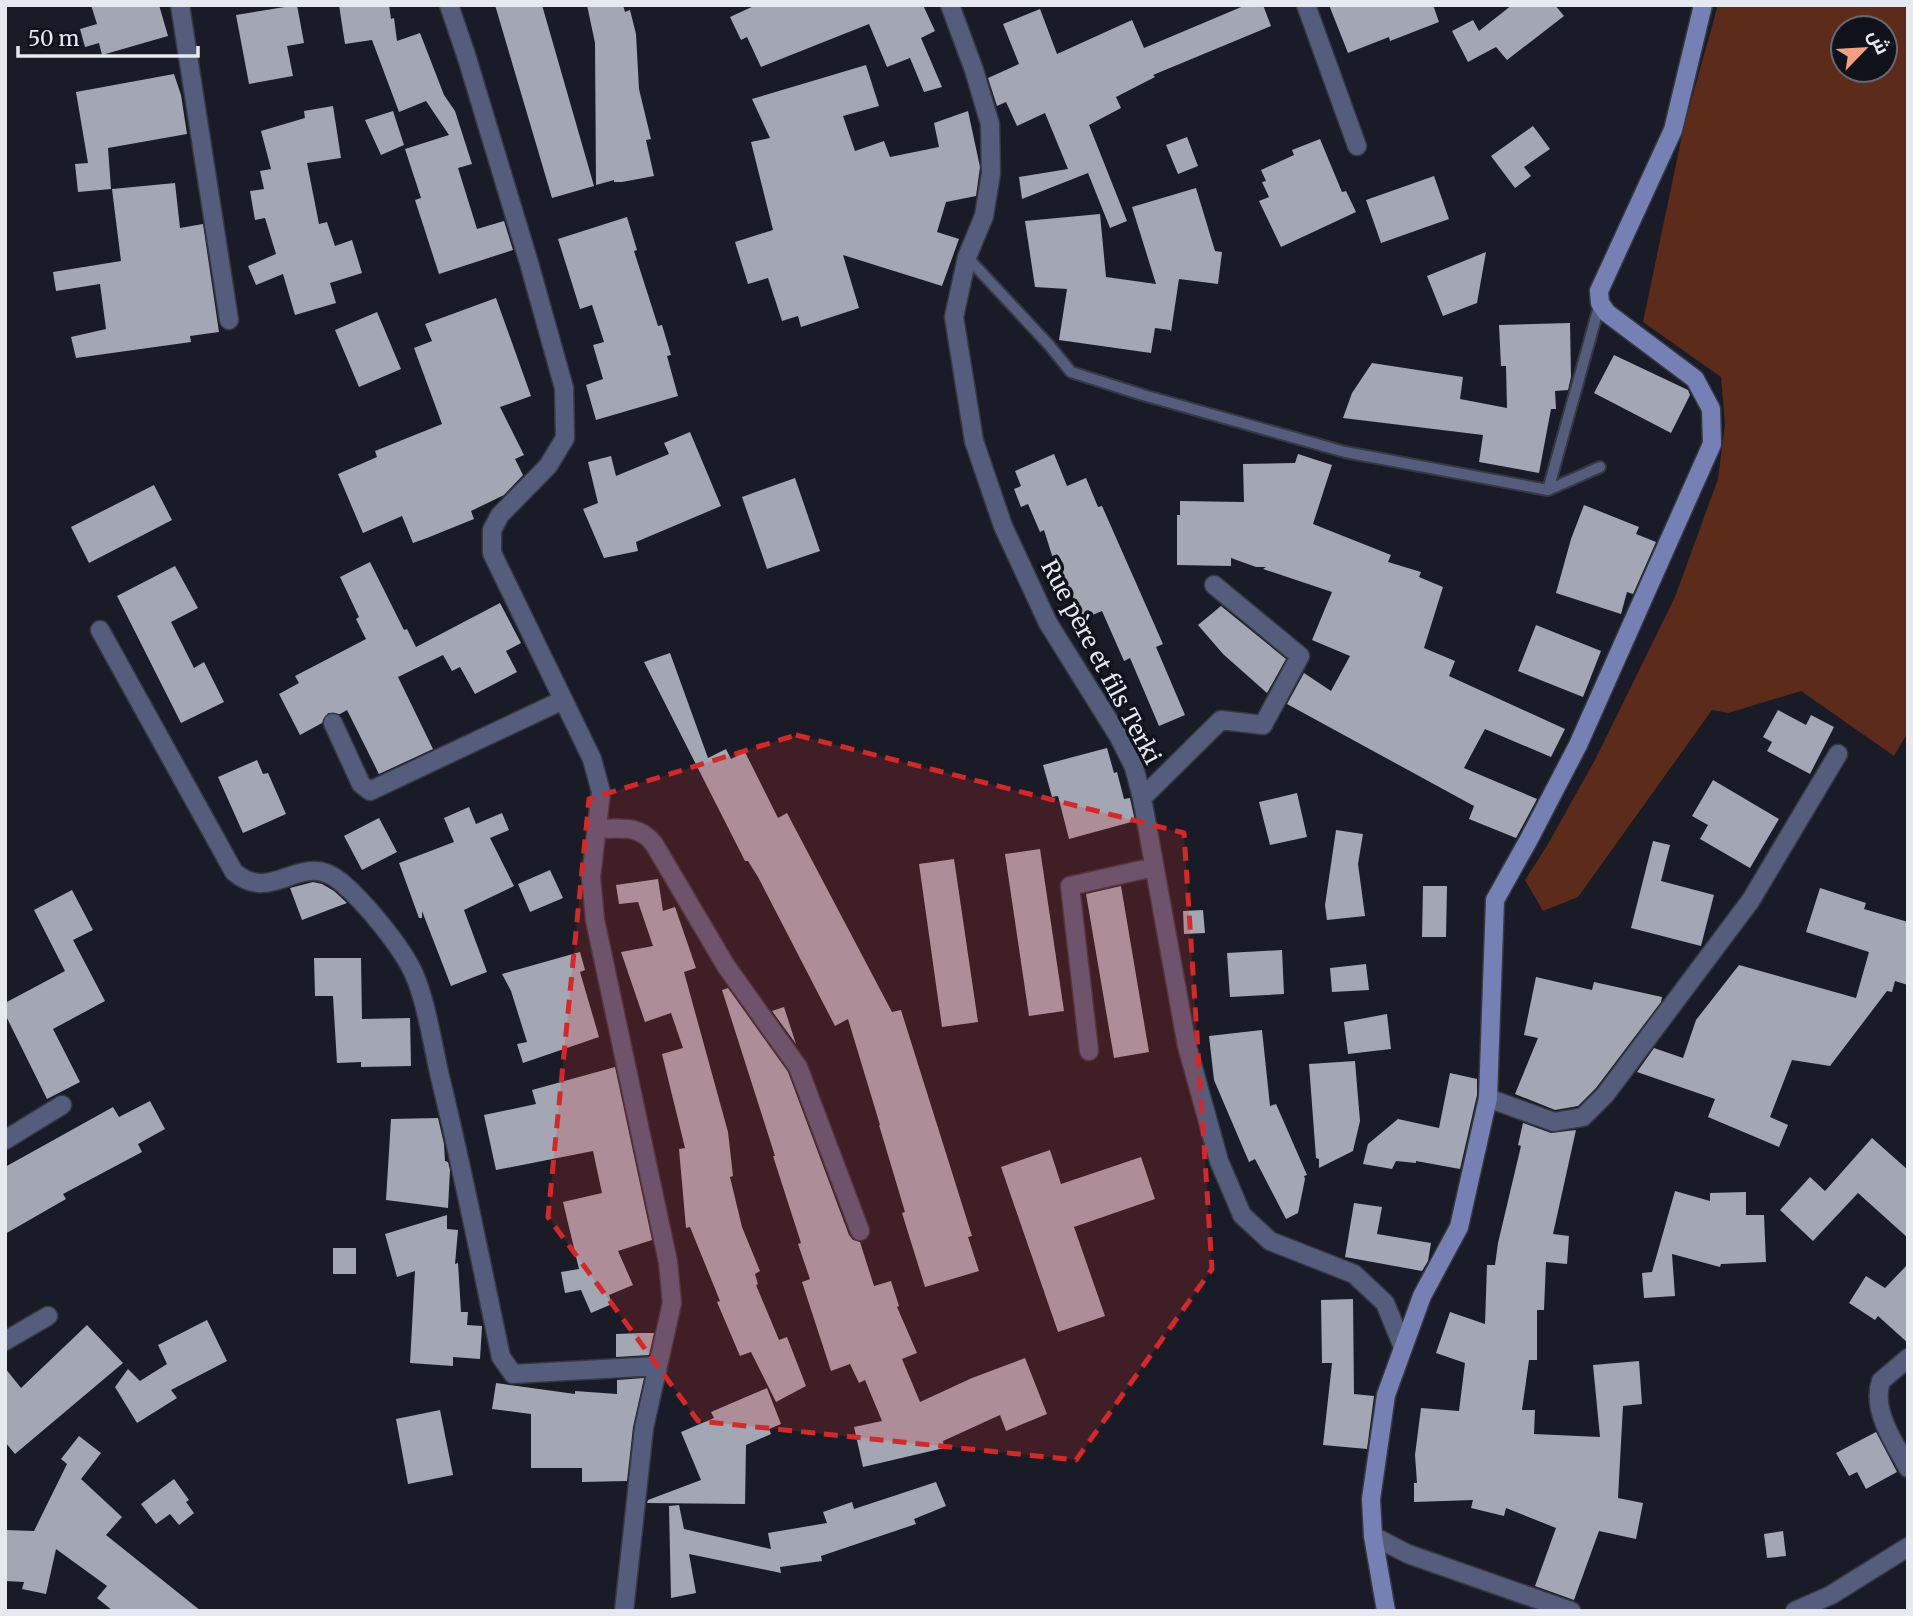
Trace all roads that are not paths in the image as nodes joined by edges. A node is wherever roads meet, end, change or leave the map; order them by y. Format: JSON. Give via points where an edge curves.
{"nodes":[{"id":1,"x":180,"y":5,"type":"edge"},
{"id":2,"x":449,"y":5,"type":"edge"},
{"id":3,"x":950,"y":5,"type":"edge"},
{"id":4,"x":1306,"y":5,"type":"edge"},
{"id":5,"x":1703,"y":5,"type":"edge"},
{"id":6,"x":1357,"y":146,"type":"dead end"},
{"id":7,"x":967,"y":257,"type":"junction"},
{"id":8,"x":1600,"y":303,"type":"junction"},
{"id":9,"x":229,"y":320,"type":"dead end"},
{"id":10,"x":1600,"y":467,"type":"dead end"},
{"id":11,"x":1548,"y":490,"type":"junction"},
{"id":12,"x":1214,"y":585,"type":"dead end"},
{"id":13,"x":100,"y":630,"type":"dead end"},
{"id":14,"x":563,"y":700,"type":"junction"},
{"id":15,"x":333,"y":723,"type":"dead end"},
{"id":16,"x":1838,"y":754,"type":"dead end"},
{"id":17,"x":1142,"y":798,"type":"junction"},
{"id":18,"x":597,"y":829,"type":"junction"},
{"id":19,"x":1154,"y":867,"type":"junction"},
{"id":20,"x":1089,"y":1051,"type":"dead end"},
{"id":21,"x":1488,"y":1098,"type":"junction"},
{"id":22,"x":62,"y":1105,"type":"dead end"},
{"id":23,"x":5,"y":1140,"type":"edge"},
{"id":24,"x":860,"y":1231,"type":"dead end"},
{"id":25,"x":48,"y":1316,"type":"dead end"},
{"id":26,"x":5,"y":1341,"type":"edge"},
{"id":27,"x":1404,"y":1347,"type":"junction"},
{"id":28,"x":1908,"y":1359,"type":"edge"},
{"id":29,"x":657,"y":1366,"type":"junction"},
{"id":30,"x":1908,"y":1468,"type":"edge"},
{"id":31,"x":1373,"y":1536,"type":"junction"},
{"id":32,"x":1908,"y":1547,"type":"edge"},
{"id":33,"x":624,"y":1611,"type":"edge"},
{"id":34,"x":1385,"y":1611,"type":"edge"},
{"id":35,"x":1571,"y":1611,"type":"edge"},
{"id":36,"x":1795,"y":1611,"type":"edge"}],
"edges":[{"from":1,"to":9,"type":"street"},
{"from":2,"to":14,"type":"street","via":[[564,388],[565,438],[548,466],[500,515],[492,530],[492,553]]},
{"from":3,"to":7,"type":"street","name":"Rue père et fils Terki","via":[[990,124],[991,173],[984,216]]},
{"from":4,"to":6,"type":"street"},
{"from":5,"to":8,"type":"street","via":[[1674,130],[1599,291]]},
{"from":7,"to":11,"type":"lane","via":[[1071,372],[1345,452]]},
{"from":7,"to":17,"type":"street","name":"Rue père et fils Terki","via":[[954,317],[974,441],[1003,526],[1048,623],[1119,737]]},
{"from":8,"to":11,"type":"lane"},
{"from":8,"to":21,"type":"street","via":[[1695,379],[1711,409],[1712,444],[1577,745],[1495,900]]},
{"from":10,"to":11,"type":"lane"},
{"from":12,"to":17,"type":"street","via":[[1300,656],[1263,725],[1221,719]]},
{"from":13,"to":29,"type":"street","via":[[234,872],[256,884],[316,869],[330,874],[366,908],[414,974],[507,1369],[513,1374]]},
{"from":14,"to":15,"type":"street","via":[[370,791],[361,784]]},
{"from":14,"to":18,"type":"street","via":[[592,759],[601,793]]},
{"from":16,"to":21,"type":"street","via":[[1751,900],[1605,1095],[1583,1117],[1554,1122]]},
{"from":17,"to":19,"type":"street","name":"Rue père et fils Terki"},
{"from":18,"to":24,"type":"street","via":[[634,829],[647,834],[654,844],[726,966],[798,1067]]},
{"from":18,"to":29,"type":"street","via":[[591,877],[595,920],[673,1303]]},
{"from":19,"to":20,"type":"street","via":[[1070,886]]},
{"from":19,"to":27,"type":"street","name":"Rue père et fils Terki","via":[[1186,1046],[1219,1161],[1242,1215],[1270,1241],[1354,1274],[1385,1303]]},
{"from":21,"to":27,"type":"street","via":[[1460,1227],[1422,1296]]},
{"from":22,"to":23,"type":"street"},
{"from":25,"to":26,"type":"street"},
{"from":27,"to":31,"type":"street","via":[[1386,1395],[1371,1499]]},
{"from":28,"to":30,"type":"street","via":[[1881,1381],[1878,1400]]},
{"from":29,"to":33,"type":"street","via":[[644,1428]]},
{"from":31,"to":34,"type":"street"},
{"from":31,"to":35,"type":"street","via":[[1408,1554]]},
{"from":32,"to":36,"type":"street","via":[[1832,1595]]}]}
